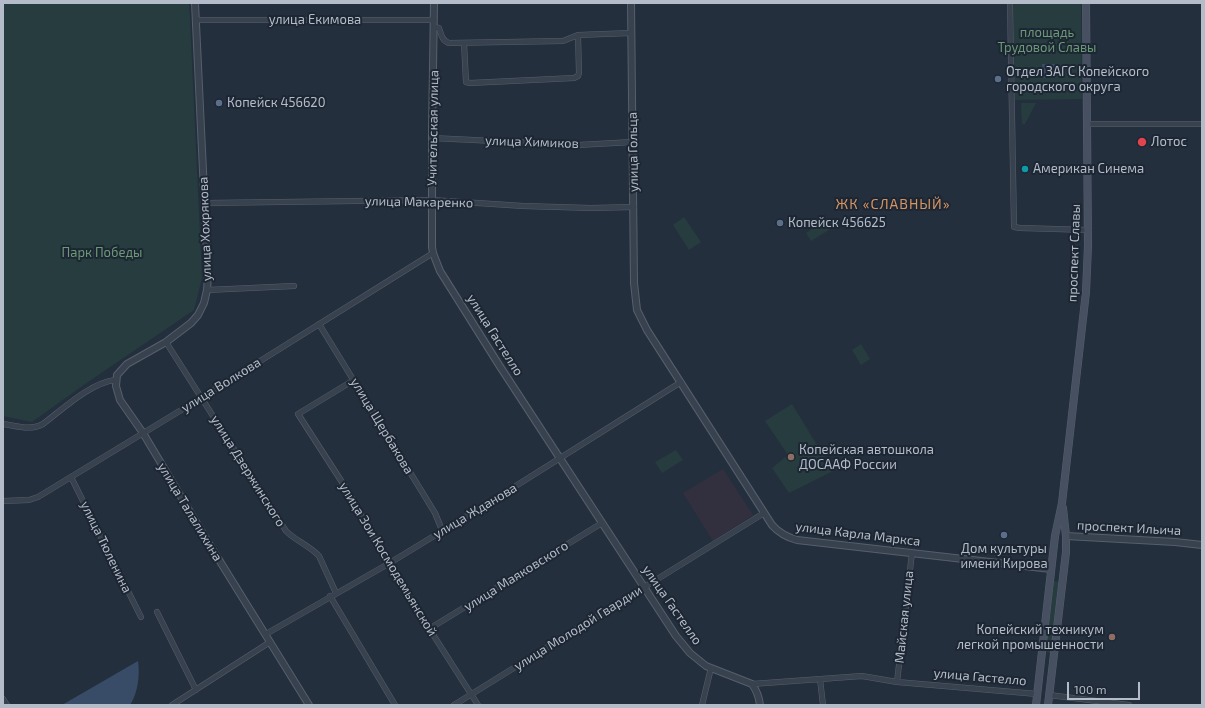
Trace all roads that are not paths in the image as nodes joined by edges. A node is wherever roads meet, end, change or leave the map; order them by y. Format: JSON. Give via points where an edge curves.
{"nodes":[{"id":1,"x":195,"y":3,"type":"edge"},
{"id":2,"x":434,"y":3,"type":"edge"},
{"id":3,"x":631,"y":3,"type":"edge"},
{"id":4,"x":1010,"y":3,"type":"edge"},
{"id":5,"x":1086,"y":3,"type":"edge"},
{"id":6,"x":196,"y":20,"type":"junction"},
{"id":7,"x":434,"y":20,"type":"junction"},
{"id":8,"x":434,"y":27,"type":"junction"},
{"id":9,"x":631,"y":33,"type":"junction"},
{"id":10,"x":578,"y":35,"type":"junction"},
{"id":11,"x":464,"y":43,"type":"junction"},
{"id":12,"x":1088,"y":124,"type":"junction"},
{"id":13,"x":1202,"y":124,"type":"edge"},
{"id":14,"x":432,"y":138,"type":"junction"},
{"id":15,"x":633,"y":142,"type":"junction"},
{"id":16,"x":432,"y":200,"type":"junction"},
{"id":17,"x":204,"y":203,"type":"junction"},
{"id":18,"x":634,"y":207,"type":"junction"},
{"id":19,"x":1088,"y":230,"type":"junction"},
{"id":20,"x":433,"y":253,"type":"junction"},
{"id":21,"x":294,"y":286,"type":"dead end"},
{"id":22,"x":207,"y":290,"type":"junction"},
{"id":23,"x":635,"y":302,"type":"joint"},
{"id":24,"x":319,"y":324,"type":"junction"},
{"id":25,"x":166,"y":342,"type":"junction"},
{"id":26,"x":116,"y":380,"type":"junction"},
{"id":27,"x":354,"y":380,"type":"junction"},
{"id":28,"x":681,"y":382,"type":"junction"},
{"id":29,"x":201,"y":398,"type":"junction"},
{"id":30,"x":3,"y":424,"type":"edge"},
{"id":31,"x":143,"y":433,"type":"junction"},
{"id":32,"x":560,"y":458,"type":"junction"},
{"id":33,"x":71,"y":477,"type":"junction"},
{"id":34,"x":3,"y":501,"type":"edge"},
{"id":35,"x":1062,"y":503,"type":"junction"},
{"id":36,"x":764,"y":513,"type":"junction"},
{"id":37,"x":602,"y":523,"type":"junction"},
{"id":38,"x":442,"y":530,"type":"junction"},
{"id":39,"x":1055,"y":536,"type":"junction"},
{"id":40,"x":1066,"y":536,"type":"junction"},
{"id":41,"x":1202,"y":545,"type":"edge"},
{"id":42,"x":912,"y":553,"type":"junction"},
{"id":43,"x":388,"y":564,"type":"junction"},
{"id":44,"x":1051,"y":568,"type":"junction"},
{"id":45,"x":1064,"y":570,"type":"junction"},
{"id":46,"x":644,"y":587,"type":"junction"},
{"id":47,"x":336,"y":593,"type":"junction"},
{"id":48,"x":330,"y":596,"type":"junction"},
{"id":49,"x":157,"y":612,"type":"dead end"},
{"id":50,"x":141,"y":617,"type":"dead end"},
{"id":51,"x":429,"y":629,"type":"junction"},
{"id":52,"x":266,"y":634,"type":"junction"},
{"id":53,"x":270,"y":642,"type":"junction"},
{"id":54,"x":1042,"y":653,"type":"junction"},
{"id":55,"x":1054,"y":655,"type":"junction"},
{"id":56,"x":712,"y":668,"type":"junction"},
{"id":57,"x":820,"y":679,"type":"junction"},
{"id":58,"x":897,"y":682,"type":"junction"},
{"id":59,"x":752,"y":684,"type":"junction"},
{"id":60,"x":196,"y":690,"type":"junction"},
{"id":61,"x":470,"y":694,"type":"junction"},
{"id":62,"x":1037,"y":694,"type":"junction"},
{"id":63,"x":1050,"y":695,"type":"junction"},
{"id":64,"x":3,"y":699,"type":"edge"},
{"id":65,"x":7,"y":705,"type":"edge"},
{"id":66,"x":172,"y":705,"type":"edge"},
{"id":67,"x":309,"y":705,"type":"edge"},
{"id":68,"x":395,"y":705,"type":"edge"},
{"id":69,"x":454,"y":705,"type":"edge"},
{"id":70,"x":478,"y":705,"type":"edge"},
{"id":71,"x":702,"y":705,"type":"edge"},
{"id":72,"x":760,"y":705,"type":"edge"},
{"id":73,"x":823,"y":705,"type":"edge"},
{"id":74,"x":1036,"y":705,"type":"edge"},
{"id":75,"x":1048,"y":705,"type":"edge"},
{"id":76,"x":1129,"y":705,"type":"edge"}],
"edges":[{"from":1,"to":6,"type":"street","name":"улица Хохрякова"},
{"from":2,"to":7,"type":"street","name":"Учительская улица"},
{"from":3,"to":9,"type":"street","name":"улица Гольца"},
{"from":4,"to":19,"type":"street","via":[[1014,227]]},
{"from":5,"to":12,"type":"main road","name":"проспект Славы"},
{"from":6,"to":7,"type":"street","name":"улица Екимова"},
{"from":6,"to":17,"type":"street","name":"улица Хохрякова"},
{"from":7,"to":8,"type":"street","name":"Учительская улица"},
{"from":8,"to":11,"type":"street","via":[[439,28],[445,42]]},
{"from":8,"to":14,"type":"street","name":"Учительская улица"},
{"from":9,"to":10,"type":"street"},
{"from":9,"to":15,"type":"street","name":"улица Гольца"},
{"from":10,"to":11,"type":"street","via":[[563,41]]},
{"from":10,"to":11,"type":"street","via":[[579,73],[574,78],[466,82]]},
{"from":12,"to":13,"type":"street"},
{"from":12,"to":19,"type":"main road","name":"проспект Славы"},
{"from":14,"to":15,"type":"street","name":"улица Химиков","via":[[578,145]]},
{"from":14,"to":16,"type":"street","name":"Учительская улица"},
{"from":15,"to":18,"type":"street","name":"улица Гольца"},
{"from":16,"to":17,"type":"street","name":"улица Макаренко"},
{"from":16,"to":18,"type":"street","name":"улица Макаренко","via":[[523,206]]},
{"from":16,"to":20,"type":"street","name":"Учительская улица"},
{"from":17,"to":22,"type":"street","name":"улица Хохрякова"},
{"from":18,"to":23,"type":"street","name":"улица Гольца"},
{"from":19,"to":35,"type":"main road","name":"проспект Славы","via":[[1086,292]]},
{"from":20,"to":24,"type":"street","name":"улица Волкова"},
{"from":20,"to":32,"type":"street","name":"улица Гастелло","via":[[440,271]]},
{"from":21,"to":22,"type":"street"},
{"from":22,"to":25,"type":"street","name":"улица Хохрякова","via":[[198,315]]},
{"from":23,"to":28,"type":"street","name":"улица Карла Маркса","via":[[639,317]]},
{"from":24,"to":27,"type":"street","name":"улица Щербакова"},
{"from":24,"to":29,"type":"street","name":"улица Волкова"},
{"from":25,"to":26,"type":"street","name":"улица Хохрякова","via":[[127,364]]},
{"from":25,"to":29,"type":"street","name":"улица Дзержинского"},
{"from":26,"to":30,"type":"street","via":[[102,383],[89,390],[36,427]]},
{"from":26,"to":31,"type":"street","name":"улица Талалихина","via":[[120,400]]},
{"from":27,"to":38,"type":"street","name":"улица Щербакова","via":[[435,514]]},
{"from":27,"to":43,"type":"street","name":"улица Зои Космодемьянской","via":[[298,414],[349,493]]},
{"from":28,"to":32,"type":"street","name":"улица Жданова"},
{"from":28,"to":36,"type":"street","name":"улица Карла Маркса"},
{"from":29,"to":31,"type":"street","name":"улица Волкова"},
{"from":29,"to":47,"type":"street","name":"улица Дзержинского","via":[[286,531],[319,556]]},
{"from":31,"to":33,"type":"street","name":"улица Волкова"},
{"from":31,"to":52,"type":"street","name":"улица Талалихина"},
{"from":32,"to":37,"type":"street","name":"улица Гастелло"},
{"from":32,"to":38,"type":"street","name":"улица Жданова"},
{"from":33,"to":34,"type":"street","name":"улица Волкова","via":[[29,500]]},
{"from":33,"to":50,"type":"street","name":"улица Тюленина"},
{"from":35,"to":39,"type":"main road","name":"проспект Славы"},
{"from":35,"to":40,"type":"main road","name":"проспект Славы"},
{"from":36,"to":42,"type":"street","name":"улица Карла Маркса","via":[[779,532],[797,540]]},
{"from":36,"to":46,"type":"street","name":"улица Молодой Гвардии"},
{"from":37,"to":46,"type":"street","name":"улица Гастелло"},
{"from":37,"to":51,"type":"street","name":"улица Маяковского"},
{"from":38,"to":43,"type":"street","name":"улица Жданова"},
{"from":39,"to":40,"type":"main road","name":"проспект Ильича"},
{"from":39,"to":44,"type":"main road","name":"проспект Славы"},
{"from":40,"to":41,"type":"street","name":"проспект Ильича"},
{"from":40,"to":45,"type":"main road","name":"проспект Славы"},
{"from":42,"to":44,"type":"street","name":"улица Карла Маркса"},
{"from":42,"to":58,"type":"street","name":"Майская улица"},
{"from":43,"to":47,"type":"street","name":"улица Жданова"},
{"from":43,"to":51,"type":"street","name":"улица Зои Космодемьянской"},
{"from":44,"to":45,"type":"main road","name":"улица Карла Маркса"},
{"from":44,"to":54,"type":"main road","name":"проспект Славы"},
{"from":45,"to":55,"type":"main road","name":"проспект Славы"},
{"from":46,"to":56,"type":"street","name":"улица Гастелло","via":[[690,653]]},
{"from":46,"to":61,"type":"street","name":"улица Молодой Гвардии"},
{"from":47,"to":48,"type":"street","name":"улица Жданова"},
{"from":48,"to":52,"type":"street","name":"улица Жданова"},
{"from":48,"to":68,"type":"street"},
{"from":49,"to":60,"type":"street"},
{"from":51,"to":61,"type":"street","name":"улица Зои Космодемьянской"},
{"from":52,"to":53,"type":"street","name":"улица Талалихина"},
{"from":53,"to":60,"type":"street"},
{"from":53,"to":67,"type":"street","name":"улица Талалихина"},
{"from":54,"to":55,"type":"main road"},
{"from":54,"to":62,"type":"main road","name":"проспект Славы"},
{"from":55,"to":63,"type":"main road","name":"проспект Славы"},
{"from":56,"to":59,"type":"street","name":"улица Гастелло"},
{"from":56,"to":71,"type":"street"},
{"from":57,"to":58,"type":"street","name":"улица Гастелло","via":[[862,676]]},
{"from":57,"to":59,"type":"street","name":"улица Гастелло"},
{"from":57,"to":73,"type":"street"},
{"from":58,"to":62,"type":"street","name":"улица Гастелло"},
{"from":59,"to":72,"type":"street"},
{"from":60,"to":66,"type":"street"},
{"from":61,"to":69,"type":"street","name":"улица Молодой Гвардии"},
{"from":61,"to":70,"type":"street","name":"улица Зои Космодемьянской"},
{"from":62,"to":63,"type":"main road","name":"улица Гастелло"},
{"from":62,"to":74,"type":"main road","name":"проспект Славы"},
{"from":63,"to":75,"type":"main road","name":"проспект Славы"},
{"from":63,"to":76,"type":"street","name":"улица Гастелло"},
{"from":64,"to":65,"type":"street"}]}
